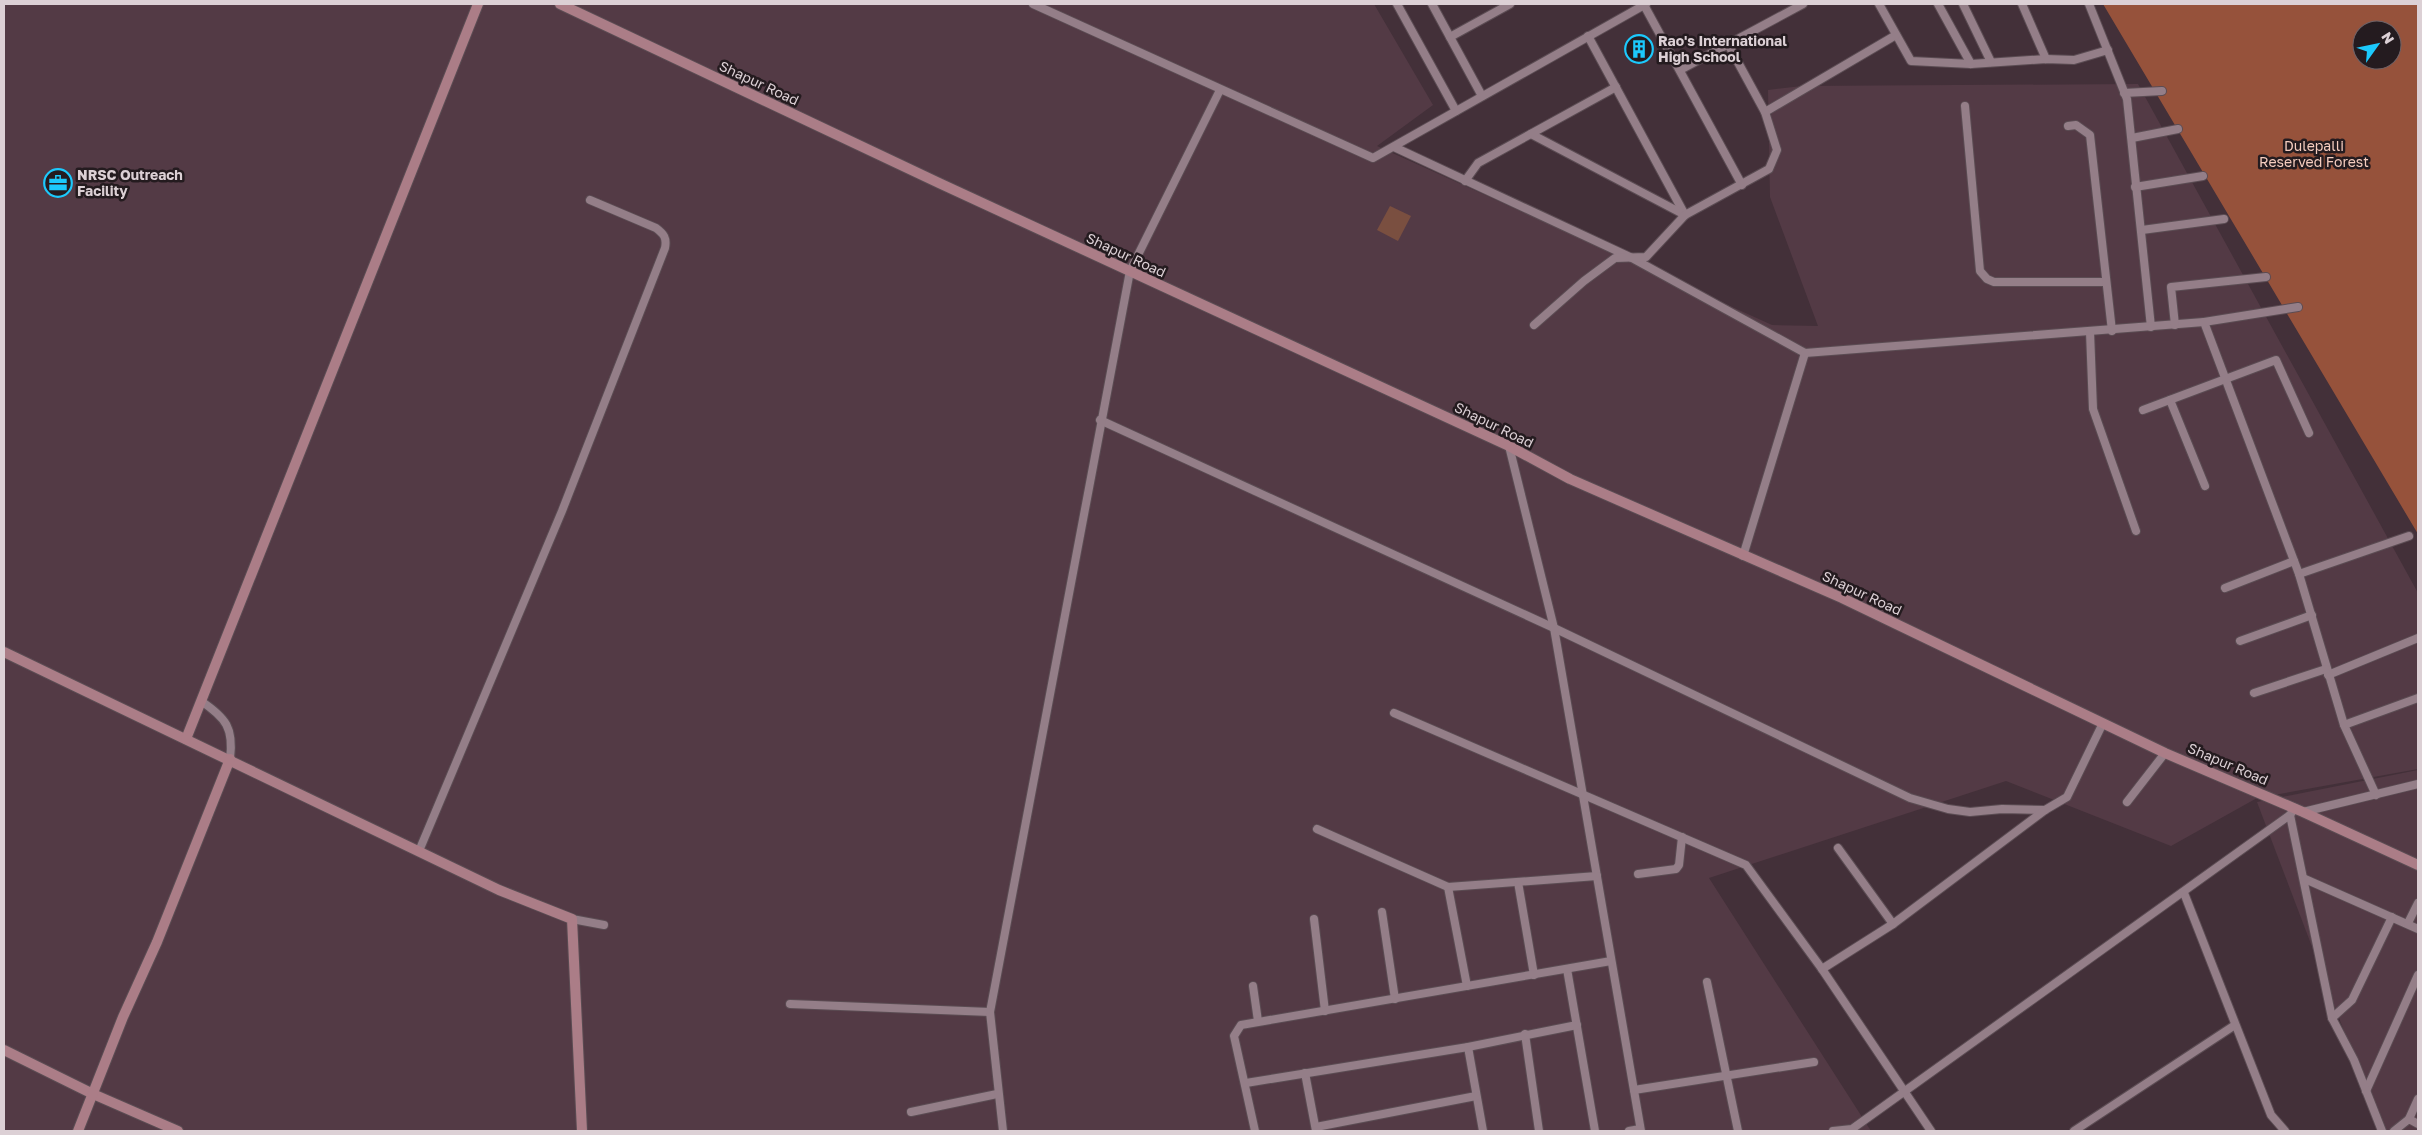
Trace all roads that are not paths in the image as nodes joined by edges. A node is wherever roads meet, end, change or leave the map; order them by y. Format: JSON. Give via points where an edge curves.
{"nodes":[{"id":1,"x":478,"y":4,"type":"edge"},
{"id":2,"x":560,"y":4,"type":"edge"},
{"id":3,"x":1033,"y":4,"type":"edge"},
{"id":4,"x":1397,"y":4,"type":"edge"},
{"id":5,"x":1432,"y":4,"type":"edge"},
{"id":6,"x":1510,"y":4,"type":"edge"},
{"id":7,"x":1645,"y":4,"type":"edge"},
{"id":8,"x":1803,"y":4,"type":"edge"},
{"id":9,"x":1879,"y":4,"type":"edge"},
{"id":10,"x":1938,"y":4,"type":"edge"},
{"id":11,"x":1963,"y":4,"type":"edge"},
{"id":12,"x":2022,"y":4,"type":"edge"},
{"id":13,"x":2090,"y":4,"type":"edge"},
{"id":14,"x":1497,"y":7,"type":"edge"},
{"id":15,"x":1896,"y":35,"type":"junction"},
{"id":16,"x":1588,"y":36,"type":"junction"},
{"id":17,"x":1450,"y":37,"type":"junction"},
{"id":18,"x":1728,"y":44,"type":"junction"},
{"id":19,"x":2108,"y":50,"type":"junction"},
{"id":20,"x":2046,"y":59,"type":"junction"},
{"id":21,"x":1991,"y":62,"type":"junction"},
{"id":22,"x":1971,"y":64,"type":"junction"},
{"id":23,"x":1680,"y":70,"type":"junction"},
{"id":24,"x":1616,"y":87,"type":"junction"},
{"id":25,"x":1220,"y":90,"type":"junction"},
{"id":26,"x":2162,"y":91,"type":"dead end"},
{"id":27,"x":2124,"y":93,"type":"junction"},
{"id":28,"x":1482,"y":96,"type":"junction"},
{"id":29,"x":1965,"y":106,"type":"dead end"},
{"id":30,"x":1456,"y":111,"type":"junction"},
{"id":31,"x":1766,"y":112,"type":"junction"},
{"id":32,"x":2068,"y":126,"type":"dead end"},
{"id":33,"x":2178,"y":129,"type":"dead end"},
{"id":34,"x":1531,"y":134,"type":"junction"},
{"id":35,"x":2132,"y":138,"type":"junction"},
{"id":36,"x":1394,"y":146,"type":"junction"},
{"id":37,"x":2203,"y":176,"type":"dead end"},
{"id":38,"x":1465,"y":181,"type":"junction"},
{"id":39,"x":1742,"y":185,"type":"junction"},
{"id":40,"x":2135,"y":187,"type":"junction"},
{"id":41,"x":590,"y":200,"type":"dead end"},
{"id":42,"x":1685,"y":215,"type":"junction"},
{"id":43,"x":2224,"y":219,"type":"dead end"},
{"id":44,"x":2142,"y":230,"type":"junction"},
{"id":45,"x":1632,"y":258,"type":"junction"},
{"id":46,"x":1130,"y":271,"type":"junction"},
{"id":47,"x":2266,"y":277,"type":"dead end"},
{"id":48,"x":2105,"y":282,"type":"junction"},
{"id":49,"x":2298,"y":307,"type":"dead end"},
{"id":50,"x":2204,"y":322,"type":"junction"},
{"id":51,"x":1534,"y":325,"type":"dead end"},
{"id":52,"x":2175,"y":325,"type":"junction"},
{"id":53,"x":2151,"y":326,"type":"junction"},
{"id":54,"x":2112,"y":331,"type":"junction"},
{"id":55,"x":2090,"y":332,"type":"junction"},
{"id":56,"x":1806,"y":353,"type":"junction"},
{"id":57,"x":2225,"y":380,"type":"junction"},
{"id":58,"x":2170,"y":400,"type":"junction"},
{"id":59,"x":2144,"y":410,"type":"dead end"},
{"id":60,"x":1100,"y":420,"type":"junction"},
{"id":61,"x":2309,"y":432,"type":"dead end"},
{"id":62,"x":1510,"y":446,"type":"junction"},
{"id":63,"x":2205,"y":486,"type":"dead end"},
{"id":64,"x":2136,"y":531,"type":"dead end"},
{"id":65,"x":2409,"y":536,"type":"dead end"},
{"id":66,"x":1743,"y":556,"type":"junction"},
{"id":67,"x":2294,"y":561,"type":"junction"},
{"id":68,"x":2299,"y":574,"type":"junction"},
{"id":69,"x":2225,"y":588,"type":"dead end"},
{"id":70,"x":2312,"y":615,"type":"junction"},
{"id":71,"x":1554,"y":628,"type":"junction"},
{"id":72,"x":2418,"y":638,"type":"edge"},
{"id":73,"x":2240,"y":641,"type":"dead end"},
{"id":74,"x":4,"y":652,"type":"edge"},
{"id":75,"x":2327,"y":672,"type":"junction"},
{"id":76,"x":2254,"y":693,"type":"dead end"},
{"id":77,"x":2418,"y":698,"type":"edge"},
{"id":78,"x":201,"y":701,"type":"junction"},
{"id":79,"x":1394,"y":713,"type":"dead end"},
{"id":80,"x":2103,"y":723,"type":"junction"},
{"id":81,"x":2344,"y":725,"type":"junction"},
{"id":82,"x":186,"y":739,"type":"junction"},
{"id":83,"x":2166,"y":753,"type":"junction"},
{"id":84,"x":230,"y":759,"type":"junction"},
{"id":85,"x":2418,"y":784,"type":"edge"},
{"id":86,"x":1583,"y":795,"type":"junction"},
{"id":87,"x":2376,"y":795,"type":"junction"},
{"id":88,"x":2127,"y":802,"type":"dead end"},
{"id":89,"x":2045,"y":810,"type":"junction"},
{"id":90,"x":2296,"y":812,"type":"junction"},
{"id":91,"x":1317,"y":830,"type":"dead end"},
{"id":92,"x":1682,"y":837,"type":"junction"},
{"id":93,"x":1838,"y":848,"type":"dead end"},
{"id":94,"x":419,"y":851,"type":"junction"},
{"id":95,"x":2418,"y":865,"type":"edge"},
{"id":96,"x":1638,"y":874,"type":"dead end"},
{"id":97,"x":1597,"y":876,"type":"junction"},
{"id":98,"x":2305,"y":879,"type":"junction"},
{"id":99,"x":1518,"y":882,"type":"junction"},
{"id":100,"x":1448,"y":887,"type":"junction"},
{"id":101,"x":2184,"y":893,"type":"junction"},
{"id":102,"x":2418,"y":903,"type":"edge"},
{"id":103,"x":1382,"y":912,"type":"dead end"},
{"id":104,"x":2392,"y":917,"type":"junction"},
{"id":105,"x":572,"y":919,"type":"junction"},
{"id":106,"x":1314,"y":919,"type":"dead end"},
{"id":107,"x":1893,"y":924,"type":"junction"},
{"id":108,"x":2408,"y":924,"type":"junction"},
{"id":109,"x":604,"y":925,"type":"dead end"},
{"id":110,"x":2418,"y":929,"type":"edge"},
{"id":111,"x":1612,"y":961,"type":"junction"},
{"id":112,"x":1567,"y":969,"type":"junction"},
{"id":113,"x":1822,"y":969,"type":"junction"},
{"id":114,"x":1534,"y":975,"type":"junction"},
{"id":115,"x":2418,"y":975,"type":"edge"},
{"id":116,"x":1707,"y":982,"type":"dead end"},
{"id":117,"x":1253,"y":986,"type":"dead end"},
{"id":118,"x":1467,"y":986,"type":"junction"},
{"id":119,"x":1395,"y":999,"type":"junction"},
{"id":120,"x":790,"y":1004,"type":"dead end"},
{"id":121,"x":1325,"y":1011,"type":"junction"},
{"id":122,"x":990,"y":1012,"type":"junction"},
{"id":123,"x":2332,"y":1018,"type":"junction"},
{"id":124,"x":1258,"y":1021,"type":"junction"},
{"id":125,"x":1577,"y":1025,"type":"junction"},
{"id":126,"x":2235,"y":1025,"type":"junction"},
{"id":127,"x":1525,"y":1034,"type":"junction"},
{"id":128,"x":1468,"y":1047,"type":"junction"},
{"id":129,"x":4,"y":1050,"type":"edge"},
{"id":130,"x":1814,"y":1062,"type":"dead end"},
{"id":131,"x":1305,"y":1073,"type":"junction"},
{"id":132,"x":1728,"y":1077,"type":"junction"},
{"id":133,"x":1246,"y":1083,"type":"junction"},
{"id":134,"x":1634,"y":1090,"type":"junction"},
{"id":135,"x":2366,"y":1091,"type":"junction"},
{"id":136,"x":1903,"y":1092,"type":"junction"},
{"id":137,"x":93,"y":1094,"type":"junction"},
{"id":138,"x":997,"y":1094,"type":"junction"},
{"id":139,"x":1476,"y":1096,"type":"junction"},
{"id":140,"x":2418,"y":1099,"type":"edge"},
{"id":141,"x":911,"y":1112,"type":"dead end"},
{"id":142,"x":2409,"y":1120,"type":"junction"},
{"id":143,"x":2418,"y":1124,"type":"edge"},
{"id":144,"x":1316,"y":1129,"type":"edge"},
{"id":145,"x":1641,"y":1130,"type":"edge"},
{"id":146,"x":78,"y":1131,"type":"edge"},
{"id":147,"x":178,"y":1131,"type":"edge"},
{"id":148,"x":582,"y":1131,"type":"edge"},
{"id":149,"x":1003,"y":1131,"type":"edge"},
{"id":150,"x":1255,"y":1131,"type":"edge"},
{"id":151,"x":1483,"y":1131,"type":"edge"},
{"id":152,"x":1539,"y":1131,"type":"edge"},
{"id":153,"x":1594,"y":1131,"type":"edge"},
{"id":154,"x":1629,"y":1131,"type":"edge"},
{"id":155,"x":1738,"y":1131,"type":"edge"},
{"id":156,"x":1833,"y":1131,"type":"edge"},
{"id":157,"x":1931,"y":1131,"type":"edge"},
{"id":158,"x":2074,"y":1131,"type":"edge"},
{"id":159,"x":2285,"y":1131,"type":"edge"},
{"id":160,"x":2382,"y":1131,"type":"edge"},
{"id":161,"x":2394,"y":1131,"type":"edge"}],
"edges":[{"from":1,"to":78,"type":"street"},
{"from":2,"to":46,"type":"street","name":"Shapur Road"},
{"from":3,"to":25,"type":"street"},
{"from":4,"to":30,"type":"street"},
{"from":5,"to":17,"type":"street"},
{"from":6,"to":14,"type":"street"},
{"from":7,"to":16,"type":"street"},
{"from":7,"to":23,"type":"street"},
{"from":8,"to":18,"type":"street"},
{"from":9,"to":15,"type":"street"},
{"from":10,"to":22,"type":"street"},
{"from":11,"to":21,"type":"street"},
{"from":12,"to":20,"type":"street"},
{"from":13,"to":19,"type":"street"},
{"from":14,"to":17,"type":"street"},
{"from":15,"to":22,"type":"street","via":[[1911,61]]},
{"from":15,"to":31,"type":"street"},
{"from":16,"to":24,"type":"street"},
{"from":16,"to":28,"type":"street"},
{"from":17,"to":28,"type":"street"},
{"from":18,"to":23,"type":"street"},
{"from":18,"to":31,"type":"street"},
{"from":19,"to":20,"type":"street","via":[[2074,60]]},
{"from":19,"to":27,"type":"street"},
{"from":20,"to":21,"type":"street"},
{"from":21,"to":22,"type":"street"},
{"from":23,"to":39,"type":"street"},
{"from":24,"to":34,"type":"street"},
{"from":24,"to":42,"type":"street"},
{"from":25,"to":36,"type":"street","via":[[1374,158]]},
{"from":25,"to":46,"type":"street"},
{"from":26,"to":27,"type":"street"},
{"from":27,"to":35,"type":"street"},
{"from":28,"to":30,"type":"street"},
{"from":29,"to":48,"type":"street","via":[[1980,271],[1994,282]]},
{"from":30,"to":36,"type":"street"},
{"from":31,"to":39,"type":"street","via":[[1777,150],[1769,169]]},
{"from":32,"to":48,"type":"street","via":[[2076,125],[2090,135]]},
{"from":33,"to":35,"type":"street"},
{"from":34,"to":38,"type":"street","via":[[1478,163]]},
{"from":34,"to":42,"type":"street"},
{"from":35,"to":40,"type":"street"},
{"from":36,"to":38,"type":"street"},
{"from":37,"to":40,"type":"street"},
{"from":38,"to":45,"type":"street"},
{"from":39,"to":42,"type":"street"},
{"from":40,"to":44,"type":"street"},
{"from":41,"to":94,"type":"street","via":[[656,228],[667,240],[665,248],[562,510]]},
{"from":42,"to":45,"type":"street","via":[[1646,257]]},
{"from":43,"to":44,"type":"street"},
{"from":44,"to":53,"type":"street"},
{"from":45,"to":51,"type":"street","via":[[1615,258]]},
{"from":45,"to":56,"type":"street"},
{"from":46,"to":60,"type":"street"},
{"from":46,"to":62,"type":"street","name":"Shapur Road"},
{"from":47,"to":52,"type":"street","via":[[2171,287]]},
{"from":48,"to":54,"type":"street"},
{"from":49,"to":50,"type":"street"},
{"from":50,"to":52,"type":"street"},
{"from":50,"to":57,"type":"street"},
{"from":52,"to":53,"type":"street"},
{"from":53,"to":54,"type":"street"},
{"from":54,"to":55,"type":"street"},
{"from":55,"to":56,"type":"street"},
{"from":55,"to":64,"type":"street","via":[[2093,410]]},
{"from":56,"to":66,"type":"street"},
{"from":57,"to":58,"type":"street"},
{"from":57,"to":61,"type":"street","via":[[2276,360]]},
{"from":57,"to":67,"type":"street"},
{"from":58,"to":59,"type":"street"},
{"from":58,"to":63,"type":"street"},
{"from":60,"to":71,"type":"street"},
{"from":60,"to":122,"type":"street"},
{"from":62,"to":66,"type":"street","name":"Shapur Road","via":[[1570,479]]},
{"from":62,"to":71,"type":"street"},
{"from":65,"to":68,"type":"street"},
{"from":66,"to":80,"type":"street","name":"Shapur Road","via":[[1842,598]]},
{"from":67,"to":68,"type":"street"},
{"from":67,"to":69,"type":"street"},
{"from":68,"to":70,"type":"street"},
{"from":70,"to":73,"type":"street"},
{"from":70,"to":75,"type":"street"},
{"from":71,"to":86,"type":"street"},
{"from":71,"to":89,"type":"street","via":[[1910,798],[1970,812]]},
{"from":72,"to":75,"type":"street"},
{"from":74,"to":82,"type":"street"},
{"from":75,"to":76,"type":"street"},
{"from":75,"to":81,"type":"street"},
{"from":77,"to":81,"type":"street"},
{"from":78,"to":82,"type":"street"},
{"from":78,"to":84,"type":"street","via":[[217,712],[230,731]]},
{"from":79,"to":86,"type":"street"},
{"from":80,"to":83,"type":"street","name":"Shapur Road"},
{"from":80,"to":89,"type":"street","via":[[2067,797]]},
{"from":81,"to":87,"type":"street"},
{"from":82,"to":84,"type":"street"},
{"from":83,"to":88,"type":"street"},
{"from":83,"to":90,"type":"street","name":"Shapur Road"},
{"from":84,"to":94,"type":"street"},
{"from":84,"to":137,"type":"street"},
{"from":85,"to":87,"type":"street"},
{"from":86,"to":92,"type":"street"},
{"from":86,"to":97,"type":"street"},
{"from":87,"to":90,"type":"street"},
{"from":89,"to":107,"type":"street"},
{"from":90,"to":95,"type":"street","name":"Shapur Road"},
{"from":90,"to":98,"type":"street"},
{"from":90,"to":101,"type":"street"},
{"from":91,"to":100,"type":"street"},
{"from":92,"to":96,"type":"street","via":[[1676,869]]},
{"from":92,"to":113,"type":"street","via":[[1746,865]]},
{"from":93,"to":107,"type":"street"},
{"from":94,"to":105,"type":"street","via":[[499,890]]},
{"from":97,"to":99,"type":"street"},
{"from":97,"to":111,"type":"street"},
{"from":98,"to":104,"type":"street"},
{"from":98,"to":123,"type":"street"},
{"from":99,"to":100,"type":"street"},
{"from":99,"to":114,"type":"street"},
{"from":100,"to":118,"type":"street"},
{"from":101,"to":126,"type":"street"},
{"from":101,"to":136,"type":"street"},
{"from":102,"to":108,"type":"street"},
{"from":103,"to":119,"type":"street"},
{"from":104,"to":108,"type":"street"},
{"from":104,"to":123,"type":"street","via":[[2352,1000]]},
{"from":105,"to":109,"type":"street"},
{"from":105,"to":148,"type":"street"},
{"from":106,"to":121,"type":"street"},
{"from":107,"to":113,"type":"street"},
{"from":108,"to":110,"type":"street"},
{"from":111,"to":112,"type":"street"},
{"from":111,"to":134,"type":"street"},
{"from":112,"to":114,"type":"street"},
{"from":112,"to":125,"type":"street"},
{"from":113,"to":136,"type":"street"},
{"from":114,"to":118,"type":"street"},
{"from":115,"to":135,"type":"street"},
{"from":116,"to":132,"type":"street"},
{"from":117,"to":124,"type":"street"},
{"from":118,"to":119,"type":"street"},
{"from":119,"to":121,"type":"street"},
{"from":120,"to":122,"type":"street"},
{"from":121,"to":124,"type":"street"},
{"from":122,"to":138,"type":"street"},
{"from":123,"to":135,"type":"street"},
{"from":124,"to":133,"type":"street","via":[[1241,1025],[1234,1036]]},
{"from":125,"to":127,"type":"street"},
{"from":125,"to":153,"type":"street"},
{"from":126,"to":158,"type":"street"},
{"from":126,"to":159,"type":"street","via":[[2271,1115]]},
{"from":127,"to":128,"type":"street"},
{"from":127,"to":152,"type":"street"},
{"from":128,"to":131,"type":"street"},
{"from":128,"to":139,"type":"street"},
{"from":129,"to":137,"type":"street"},
{"from":130,"to":132,"type":"street"},
{"from":131,"to":133,"type":"street"},
{"from":131,"to":144,"type":"street"},
{"from":132,"to":134,"type":"street"},
{"from":132,"to":155,"type":"street"},
{"from":133,"to":150,"type":"street"},
{"from":134,"to":145,"type":"street"},
{"from":135,"to":160,"type":"street"},
{"from":136,"to":156,"type":"street","via":[[1852,1129]]},
{"from":136,"to":157,"type":"street"},
{"from":137,"to":146,"type":"street"},
{"from":137,"to":147,"type":"street"},
{"from":138,"to":141,"type":"street"},
{"from":138,"to":149,"type":"street"},
{"from":139,"to":144,"type":"street"},
{"from":139,"to":151,"type":"street"},
{"from":140,"to":142,"type":"street"},
{"from":142,"to":143,"type":"street"},
{"from":142,"to":161,"type":"street"},
{"from":145,"to":154,"type":"street"}]}
